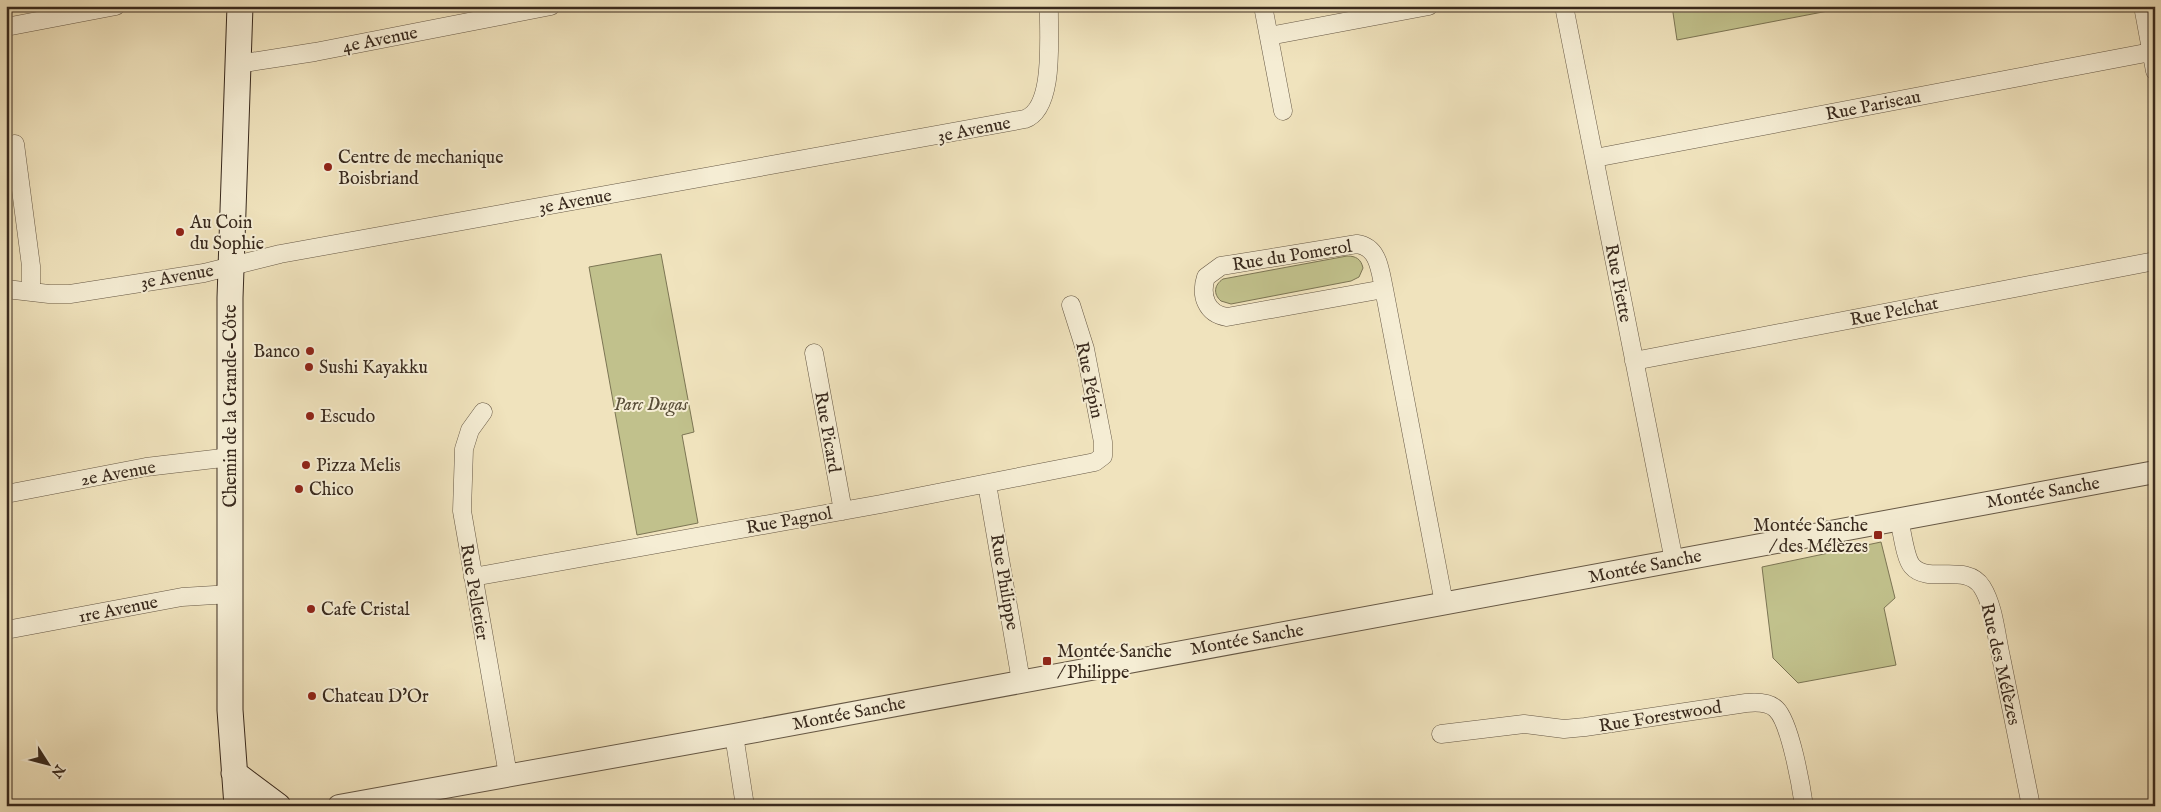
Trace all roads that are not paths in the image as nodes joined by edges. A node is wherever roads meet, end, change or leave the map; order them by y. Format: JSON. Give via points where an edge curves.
{"nodes":[{"id":1,"x":116,"y":6,"type":"edge"},
{"id":2,"x":240,"y":6,"type":"edge"},
{"id":3,"x":552,"y":6,"type":"edge"},
{"id":4,"x":1049,"y":6,"type":"edge"},
{"id":5,"x":1263,"y":6,"type":"edge"},
{"id":6,"x":1430,"y":6,"type":"edge"},
{"id":7,"x":1564,"y":6,"type":"edge"},
{"id":8,"x":2143,"y":6,"type":"edge"},
{"id":9,"x":6,"y":27,"type":"edge"},
{"id":10,"x":1269,"y":36,"type":"junction"},
{"id":11,"x":2151,"y":52,"type":"junction"},
{"id":12,"x":238,"y":64,"type":"junction"},
{"id":13,"x":2155,"y":71,"type":"edge"},
{"id":14,"x":1283,"y":111,"type":"dead end"},
{"id":15,"x":15,"y":144,"type":"dead end"},
{"id":16,"x":1595,"y":158,"type":"junction"},
{"id":17,"x":2155,"y":260,"type":"edge"},
{"id":18,"x":231,"y":266,"type":"junction"},
{"id":19,"x":6,"y":289,"type":"edge"},
{"id":20,"x":1384,"y":289,"type":"junction"},
{"id":21,"x":31,"y":292,"type":"junction"},
{"id":22,"x":1071,"y":305,"type":"dead end"},
{"id":23,"x":814,"y":353,"type":"dead end"},
{"id":24,"x":1634,"y":361,"type":"junction"},
{"id":25,"x":483,"y":412,"type":"dead end"},
{"id":26,"x":1103,"y":456,"type":"joint"},
{"id":27,"x":231,"y":458,"type":"junction"},
{"id":28,"x":2155,"y":472,"type":"edge"},
{"id":29,"x":987,"y":484,"type":"junction"},
{"id":30,"x":6,"y":494,"type":"edge"},
{"id":31,"x":843,"y":511,"type":"junction"},
{"id":32,"x":1899,"y":519,"type":"junction"},
{"id":33,"x":1674,"y":560,"type":"junction"},
{"id":34,"x":473,"y":577,"type":"junction"},
{"id":35,"x":230,"y":594,"type":"junction"},
{"id":36,"x":1444,"y":603,"type":"junction"},
{"id":37,"x":6,"y":630,"type":"edge"},
{"id":38,"x":1021,"y":681,"type":"junction"},
{"id":39,"x":1441,"y":734,"type":"dead end"},
{"id":40,"x":734,"y":735,"type":"junction"},
{"id":41,"x":234,"y":773,"type":"junction"},
{"id":42,"x":508,"y":775,"type":"junction"},
{"id":43,"x":237,"y":806,"type":"edge"},
{"id":44,"x":278,"y":806,"type":"edge"},
{"id":45,"x":339,"y":806,"type":"edge"},
{"id":46,"x":745,"y":806,"type":"edge"},
{"id":47,"x":1804,"y":806,"type":"edge"},
{"id":48,"x":2031,"y":806,"type":"edge"}],
"edges":[{"from":1,"to":9,"type":"street"},
{"from":2,"to":12,"type":"main road","name":"Chemin de la Grande-Côte"},
{"from":3,"to":12,"type":"street","name":"4e Avenue"},
{"from":4,"to":18,"type":"street","name":"3e Avenue","via":[[1048,70],[1044,93],[1036,111],[1025,119],[280,254]]},
{"from":5,"to":10,"type":"street"},
{"from":6,"to":10,"type":"street"},
{"from":7,"to":16,"type":"street","name":"Rue Piette"},
{"from":8,"to":11,"type":"street"},
{"from":10,"to":14,"type":"street"},
{"from":11,"to":13,"type":"street"},
{"from":11,"to":16,"type":"street","name":"Rue Pariseau"},
{"from":12,"to":18,"type":"main road","name":"Chemin de la Grande-Côte"},
{"from":15,"to":21,"type":"street","via":[[31,266]]},
{"from":16,"to":24,"type":"street","name":"Rue Piette"},
{"from":17,"to":24,"type":"street","name":"Rue Pelchat"},
{"from":18,"to":21,"type":"street","name":"3e Avenue","via":[[85,292],[58,295]]},
{"from":18,"to":27,"type":"main road","name":"Chemin de la Grande-Côte"},
{"from":19,"to":21,"type":"street","name":"3e Avenue"},
{"from":20,"to":20,"type":"street","name":"Rue du Pomerol","via":[[1374,253],[1357,244],[1221,266],[1206,277],[1203,291],[1210,310],[1227,317]]},
{"from":20,"to":36,"type":"street","name":"Rue du Pomerol"},
{"from":22,"to":26,"type":"street","name":"Rue Pépin","via":[[1084,344],[1095,395]]},
{"from":23,"to":31,"type":"street","name":"Rue Picard"},
{"from":24,"to":33,"type":"street","name":"Rue Piette"},
{"from":25,"to":34,"type":"street","name":"Rue Pelletier","via":[[466,441],[463,465],[462,511]]},
{"from":26,"to":29,"type":"street","name":"Rue Pagnol","via":[[1089,464]]},
{"from":27,"to":30,"type":"street","name":"2e Avenue","via":[[146,467]]},
{"from":27,"to":35,"type":"main road","name":"Chemin de la Grande-Côte"},
{"from":28,"to":32,"type":"street","name":"Montée Sanche"},
{"from":29,"to":31,"type":"street","name":"Rue Pagnol"},
{"from":29,"to":38,"type":"street","name":"Rue Philippe"},
{"from":31,"to":34,"type":"street","name":"Rue Pagnol"},
{"from":32,"to":33,"type":"street","name":"Montée Sanche"},
{"from":32,"to":48,"type":"street","name":"Rue des Mélèzes","via":[[1909,562],[1916,570],[1966,576],[1977,582],[1984,592],[1996,630]]},
{"from":33,"to":36,"type":"street","name":"Montée Sanche"},
{"from":34,"to":42,"type":"street","name":"Rue Pelletier"},
{"from":35,"to":37,"type":"street","name":"1re Avenue","via":[[182,596]]},
{"from":35,"to":41,"type":"main road","name":"Chemin de la Grande-Côte","via":[[230,710]]},
{"from":36,"to":38,"type":"street","name":"Montée Sanche"},
{"from":38,"to":40,"type":"street","name":"Montée Sanche"},
{"from":39,"to":47,"type":"street","name":"Rue Forestwood","via":[[1524,724],[1564,729],[1585,727],[1762,703],[1774,707],[1781,715],[1789,735]]},
{"from":40,"to":42,"type":"street","name":"Montée Sanche"},
{"from":40,"to":46,"type":"street"},
{"from":41,"to":43,"type":"main road","name":"Chemin de la Grande-Côte"},
{"from":41,"to":44,"type":"main road"},
{"from":42,"to":45,"type":"street","name":"Montée Sanche"}]}
